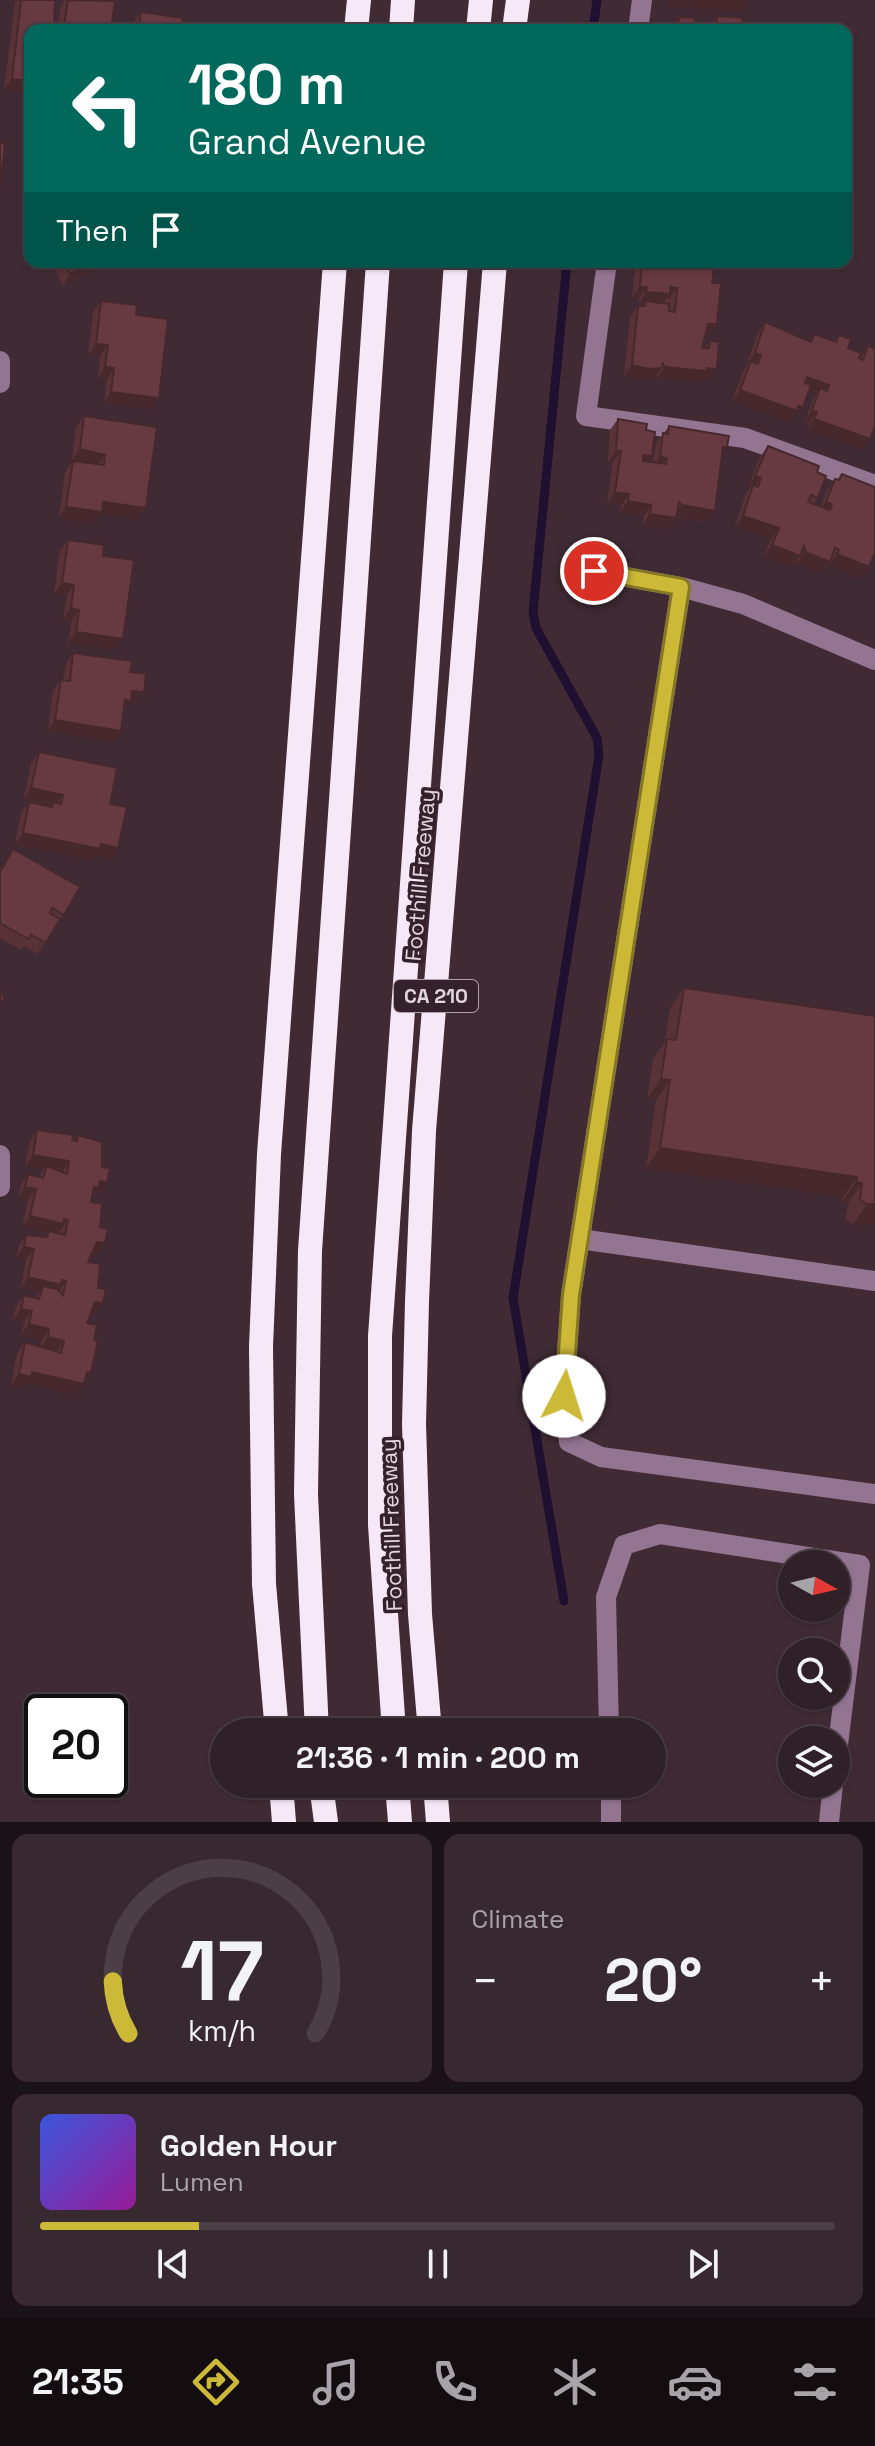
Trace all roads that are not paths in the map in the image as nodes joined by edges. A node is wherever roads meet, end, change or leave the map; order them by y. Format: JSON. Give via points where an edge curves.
{"nodes":[{"id":1,"x":359,"y":0,"type":"edge"},
{"id":2,"x":403,"y":0,"type":"edge"},
{"id":3,"x":481,"y":0,"type":"edge"},
{"id":4,"x":518,"y":0,"type":"edge"},
{"id":5,"x":642,"y":0,"type":"edge"},
{"id":6,"x":357,"y":24,"type":"edge"},
{"id":7,"x":401,"y":24,"type":"edge"},
{"id":8,"x":479,"y":24,"type":"edge"},
{"id":9,"x":515,"y":24,"type":"edge"},
{"id":10,"x":639,"y":24,"type":"edge"},
{"id":11,"x":335,"y":268,"type":"edge"},
{"id":12,"x":378,"y":268,"type":"edge"},
{"id":13,"x":456,"y":268,"type":"edge"},
{"id":14,"x":495,"y":268,"type":"edge"},
{"id":15,"x":606,"y":268,"type":"edge"},
{"id":16,"x":0,"y":361,"type":"edge"},
{"id":17,"x":0,"y":383,"type":"edge"},
{"id":18,"x":875,"y":485,"type":"edge"},
{"id":19,"x":594,"y":571,"type":"dead end"},
{"id":20,"x":681,"y":587,"type":"junction"},
{"id":21,"x":875,"y":660,"type":"edge"},
{"id":22,"x":1,"y":1155,"type":"edge"},
{"id":23,"x":0,"y":1187,"type":"edge"},
{"id":24,"x":580,"y":1239,"type":"junction"},
{"id":25,"x":875,"y":1281,"type":"edge"},
{"id":26,"x":875,"y":1494,"type":"edge"},
{"id":27,"x":276,"y":1718,"type":"edge"},
{"id":28,"x":316,"y":1718,"type":"edge"},
{"id":29,"x":393,"y":1718,"type":"edge"},
{"id":30,"x":429,"y":1718,"type":"edge"},
{"id":31,"x":609,"y":1718,"type":"edge"},
{"id":32,"x":840,"y":1726,"type":"edge"},
{"id":33,"x":323,"y":1798,"type":"edge"},
{"id":34,"x":398,"y":1798,"type":"edge"},
{"id":35,"x":436,"y":1798,"type":"edge"},
{"id":36,"x":611,"y":1798,"type":"edge"},
{"id":37,"x":832,"y":1798,"type":"edge"},
{"id":38,"x":326,"y":1822,"type":"edge"},
{"id":39,"x":400,"y":1822,"type":"edge"},
{"id":40,"x":438,"y":1822,"type":"edge"},
{"id":41,"x":611,"y":1822,"type":"edge"},
{"id":42,"x":829,"y":1822,"type":"edge"}],
"edges":[{"from":1,"to":6,"type":"highway"},
{"from":2,"to":7,"type":"highway"},
{"from":3,"to":8,"type":"highway"},
{"from":4,"to":9,"type":"highway"},
{"from":5,"to":10,"type":"street"},
{"from":11,"to":27,"type":"highway","via":[[269,1154],[261,1347],[264,1584]]},
{"from":12,"to":28,"type":"highway","via":[[310,1251],[306,1494]]},
{"from":13,"to":29,"type":"highway","via":[[380,1336],[380,1525]]},
{"from":14,"to":30,"type":"highway","name":"Foothill Freeway","number":"CA 210","via":[[424,1131],[414,1440]]},
{"from":15,"to":18,"type":"street","via":[[586,416],[745,438]]},
{"from":16,"to":17,"type":"street"},
{"from":19,"to":20,"type":"street"},
{"from":20,"to":21,"type":"street","via":[[743,604]]},
{"from":20,"to":24,"type":"street"},
{"from":22,"to":23,"type":"street"},
{"from":24,"to":25,"type":"street"},
{"from":24,"to":26,"type":"street","via":[[564,1396],[569,1442],[601,1457]]},
{"from":31,"to":32,"type":"street","via":[[606,1597],[624,1545],[660,1534],[860,1565]]},
{"from":33,"to":38,"type":"highway"},
{"from":34,"to":39,"type":"highway"},
{"from":35,"to":40,"type":"highway"},
{"from":36,"to":41,"type":"street"},
{"from":37,"to":42,"type":"street"}]}
